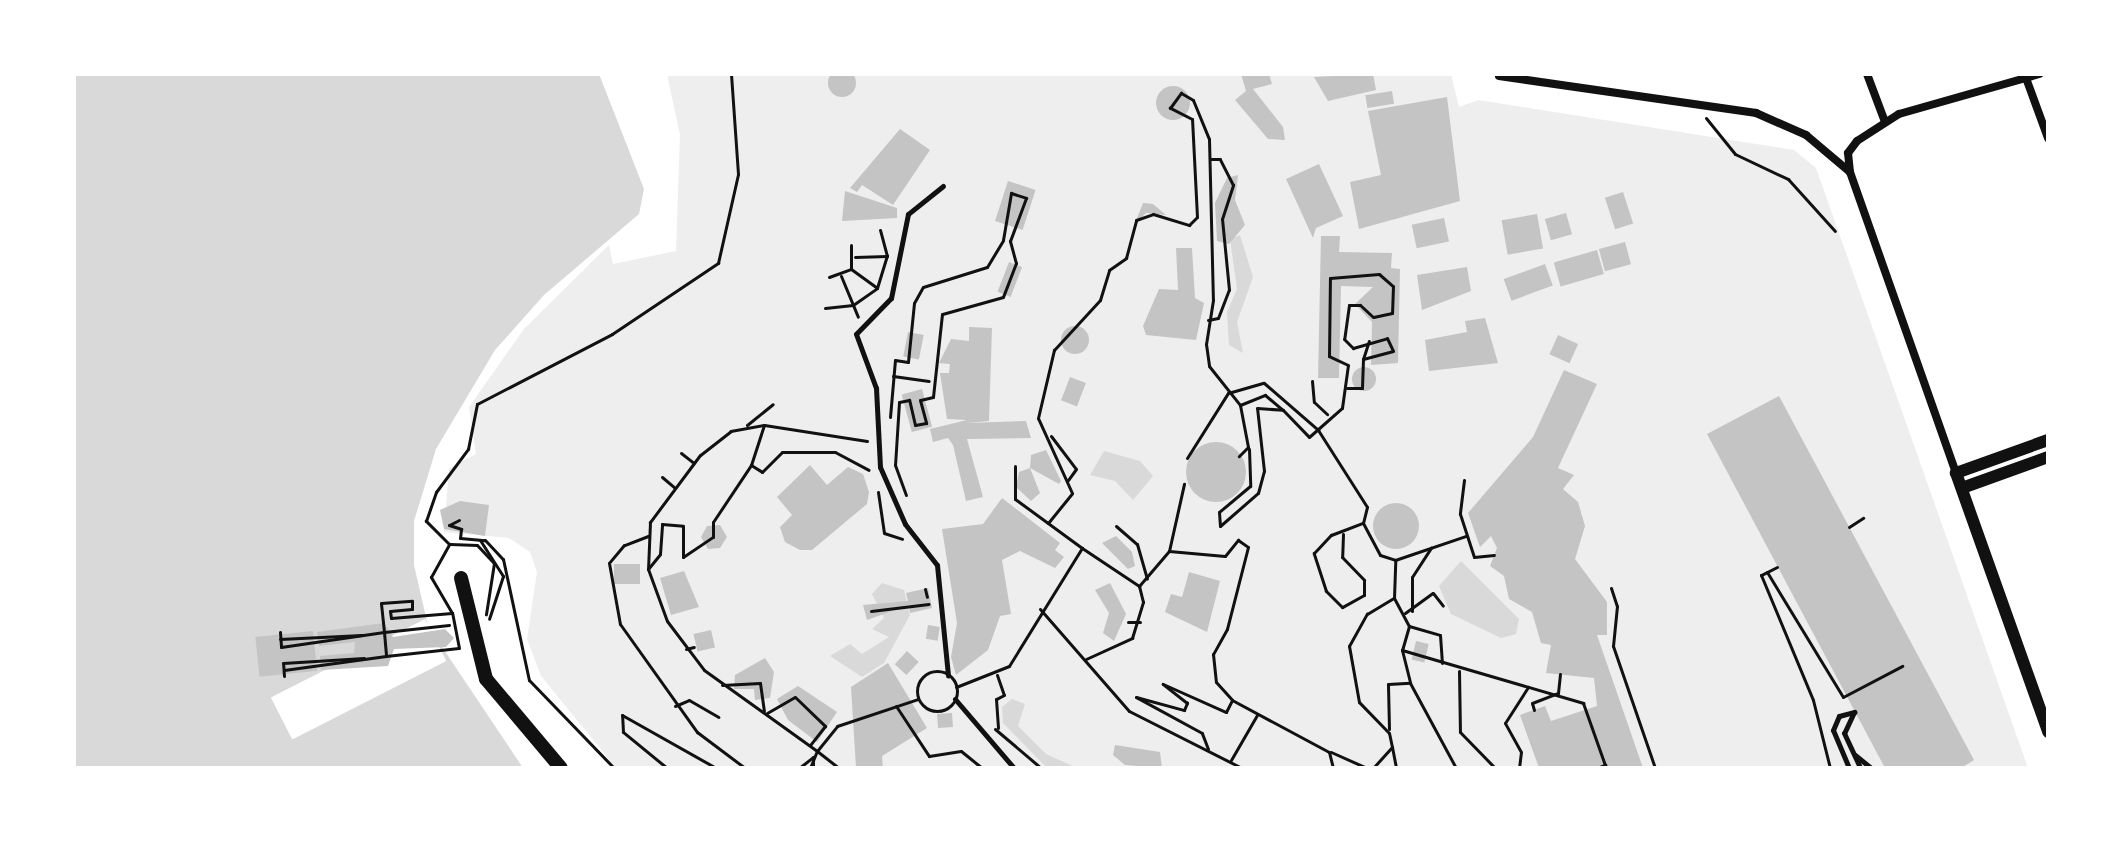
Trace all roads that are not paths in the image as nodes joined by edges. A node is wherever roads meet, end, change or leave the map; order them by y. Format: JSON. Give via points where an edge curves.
{"nodes":[{"id":1,"x":1867,"y":74,"type":"edge"},
{"id":2,"x":2039,"y":74,"type":"edge"},
{"id":3,"x":1499,"y":76,"type":"edge"},
{"id":4,"x":2026,"y":78,"type":"junction"},
{"id":5,"x":1885,"y":122,"type":"junction"},
{"id":6,"x":2048,"y":138,"type":"edge"},
{"id":7,"x":1850,"y":172,"type":"junction"},
{"id":8,"x":943,"y":186,"type":"dead end"},
{"id":9,"x":2048,"y":440,"type":"edge"},
{"id":10,"x":2048,"y":457,"type":"edge"},
{"id":11,"x":1956,"y":473,"type":"junction"},
{"id":12,"x":1962,"y":488,"type":"junction"},
{"id":13,"x":461,"y":578,"type":"dead end"},
{"id":14,"x":948,"y":675,"type":"road end"},
{"id":15,"x":955,"y":699,"type":"road end"},
{"id":16,"x":2048,"y":732,"type":"edge"},
{"id":17,"x":1851,"y":752,"type":"junction"},
{"id":18,"x":561,"y":768,"type":"edge"},
{"id":19,"x":1014,"y":768,"type":"edge"},
{"id":20,"x":1849,"y":768,"type":"edge"},
{"id":21,"x":1860,"y":768,"type":"edge"},
{"id":22,"x":1871,"y":768,"type":"edge"}],
"edges":[{"from":1,"to":5,"type":"street"},
{"from":2,"to":4,"type":"street"},
{"from":3,"to":7,"type":"street","via":[[1784,122]]},
{"from":4,"to":5,"type":"street"},
{"from":4,"to":6,"type":"street"},
{"from":5,"to":7,"type":"street","via":[[1848,153]]},
{"from":7,"to":11,"type":"street"},
{"from":8,"to":14,"type":"lane","via":[[908,214],[891,298],[861,322],[856,334],[874,379],[880,467],[905,524],[937,565]]},
{"from":9,"to":11,"type":"street"},
{"from":10,"to":12,"type":"street"},
{"from":11,"to":12,"type":"street"},
{"from":12,"to":16,"type":"street"},
{"from":13,"to":18,"type":"main road","via":[[486,679]]},
{"from":15,"to":19,"type":"lane"},
{"from":17,"to":20,"type":"lane","via":[[1844,733],[1854,712],[1845,711],[1834,722],[1834,739]]},
{"from":17,"to":21,"type":"lane"},
{"from":17,"to":22,"type":"lane"}]}
